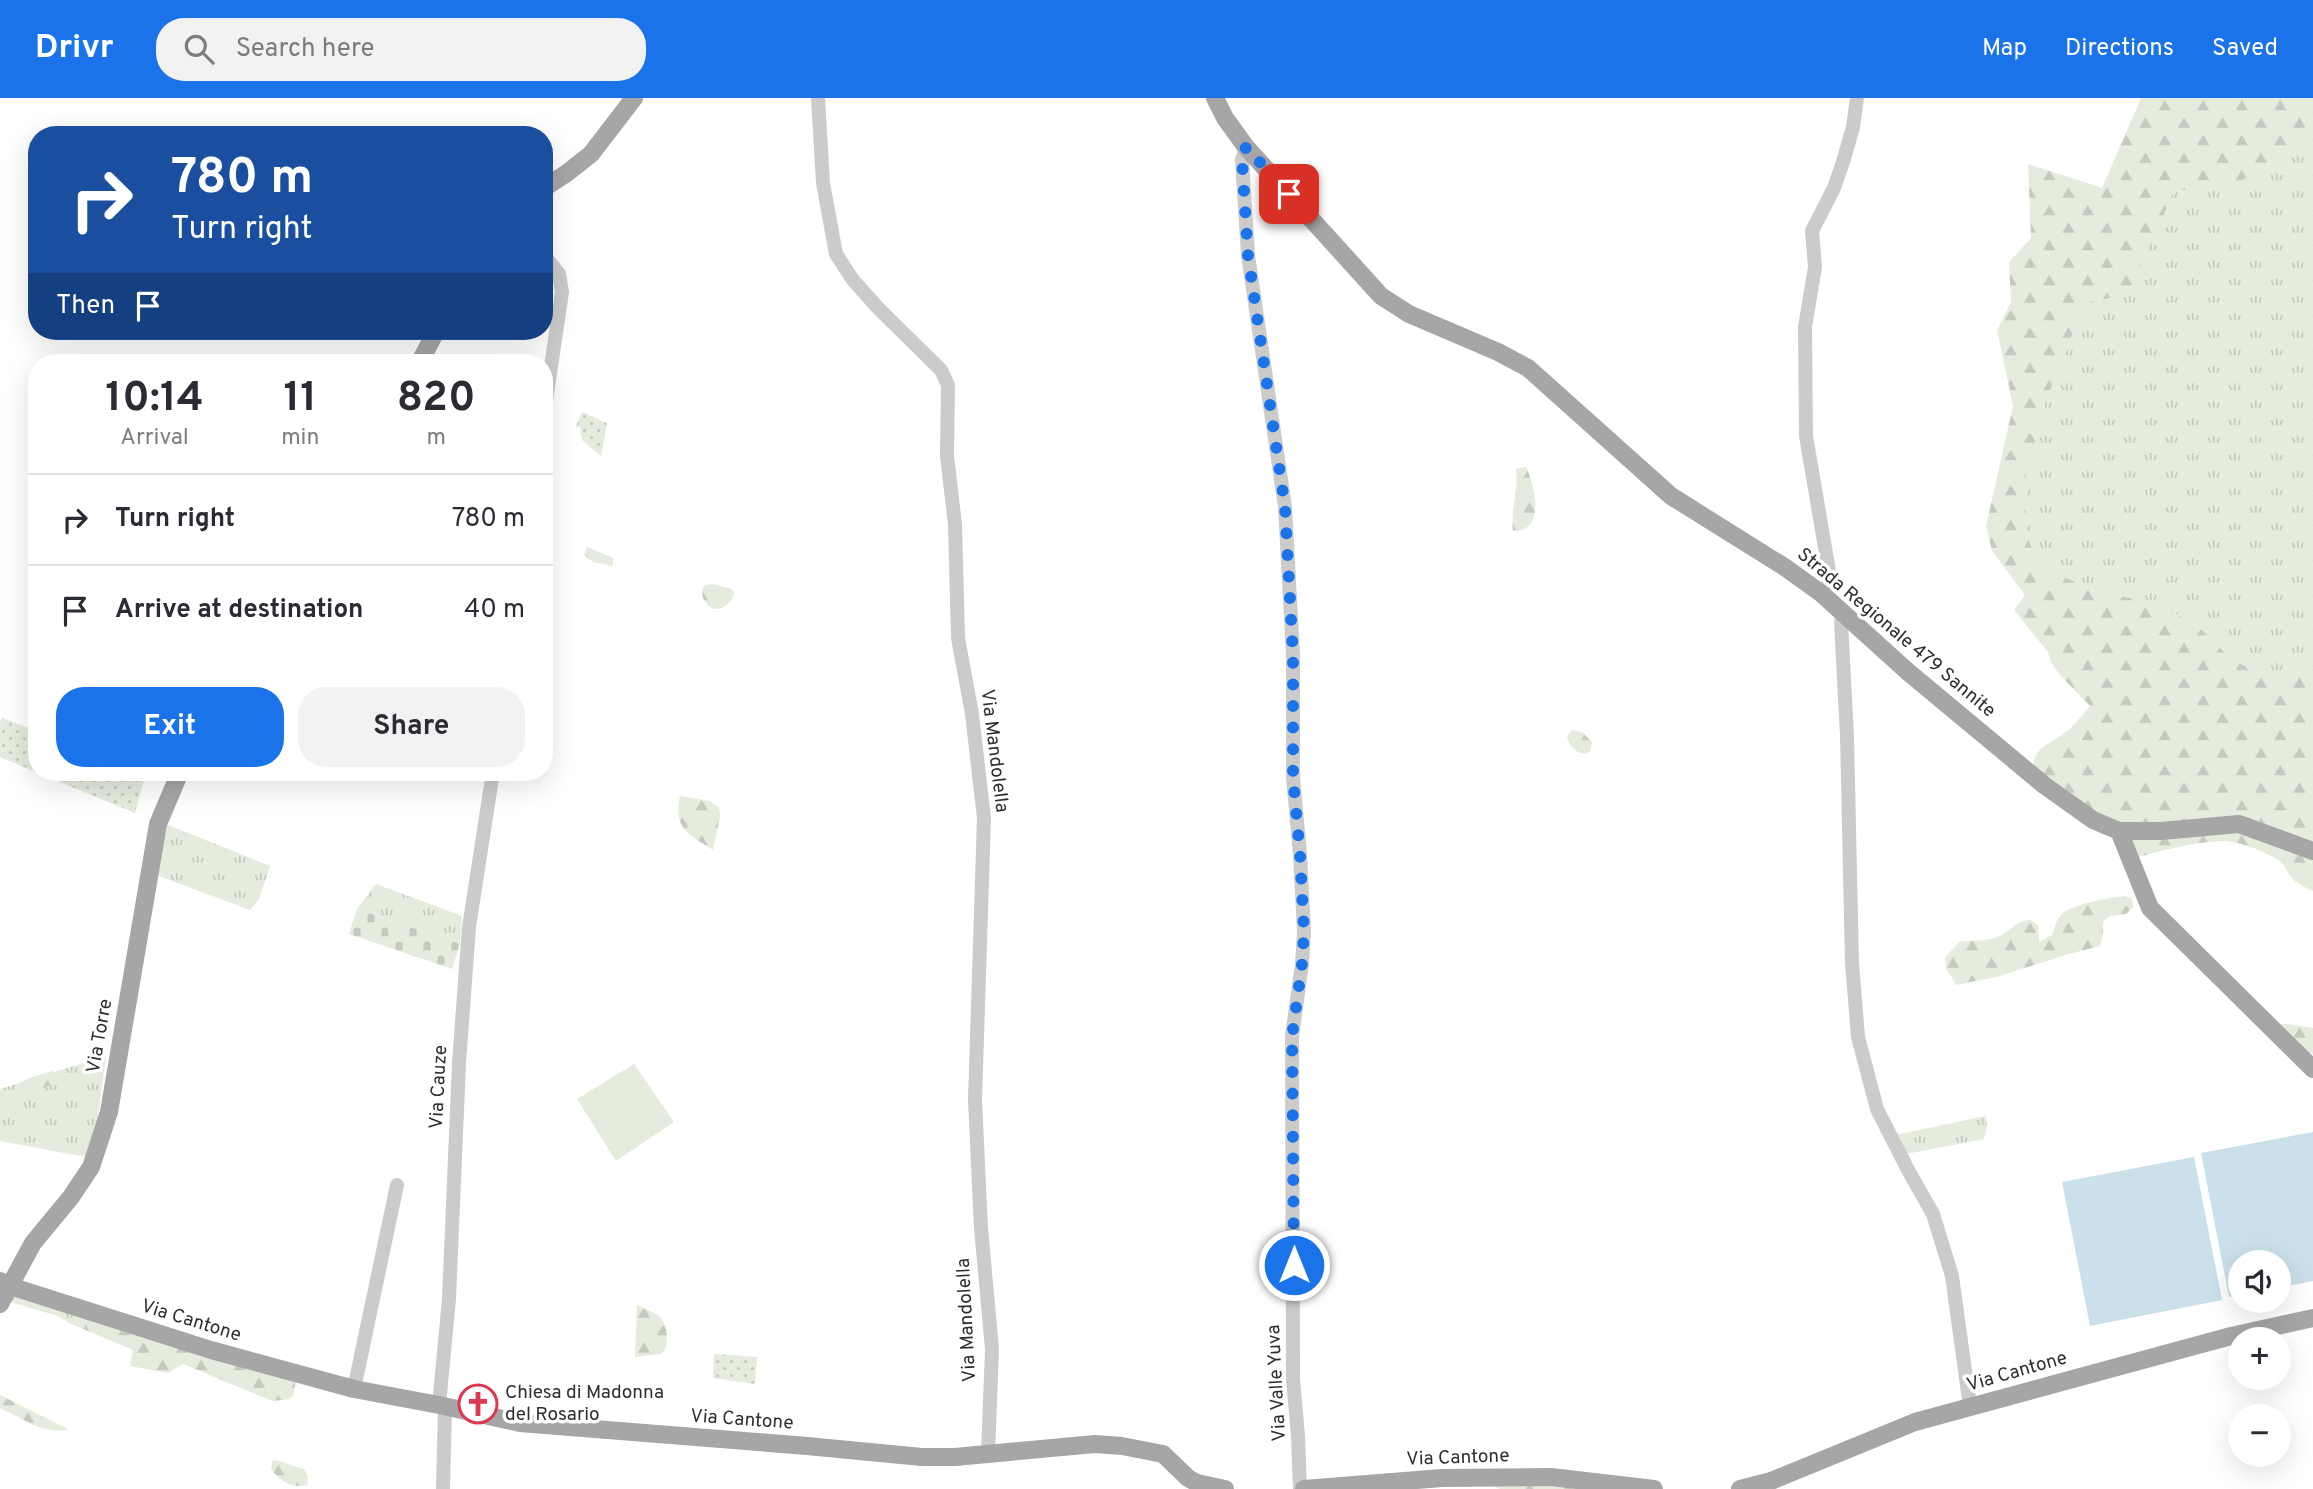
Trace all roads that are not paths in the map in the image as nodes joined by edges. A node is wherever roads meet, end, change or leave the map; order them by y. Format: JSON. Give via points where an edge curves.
{"nodes":[{"id":1,"x":634,"y":98,"type":"edge"},
{"id":2,"x":818,"y":98,"type":"edge"},
{"id":3,"x":1215,"y":98,"type":"edge"},
{"id":4,"x":1857,"y":98,"type":"edge"},
{"id":5,"x":1246,"y":147,"type":"junction"},
{"id":6,"x":553,"y":182,"type":"edge"},
{"id":7,"x":553,"y":266,"type":"edge"},
{"id":8,"x":553,"y":354,"type":"edge"},
{"id":9,"x":1822,"y":594,"type":"junction"},
{"id":10,"x":1844,"y":614,"type":"junction"},
{"id":11,"x":176,"y":781,"type":"edge"},
{"id":12,"x":493,"y":781,"type":"edge"},
{"id":13,"x":2119,"y":831,"type":"junction"},
{"id":14,"x":2313,"y":851,"type":"edge"},
{"id":15,"x":2313,"y":1069,"type":"edge"},
{"id":16,"x":397,"y":1185,"type":"dead end"},
{"id":17,"x":5,"y":1283,"type":"edge"},
{"id":18,"x":0,"y":1304,"type":"edge"},
{"id":19,"x":2313,"y":1318,"type":"edge"},
{"id":20,"x":354,"y":1390,"type":"junction"},
{"id":21,"x":442,"y":1406,"type":"junction"},
{"id":22,"x":1970,"y":1407,"type":"junction"},
{"id":23,"x":988,"y":1454,"type":"junction"},
{"id":24,"x":443,"y":1489,"type":"edge"},
{"id":25,"x":1225,"y":1489,"type":"edge"},
{"id":26,"x":1302,"y":1489,"type":"edge"},
{"id":27,"x":1654,"y":1489,"type":"edge"},
{"id":28,"x":1741,"y":1489,"type":"edge"}],
"edges":[{"from":1,"to":6,"type":"main road","via":[[591,154]]},
{"from":2,"to":23,"type":"street","name":"Via Mandolella","via":[[823,183],[836,254],[879,309],[941,370],[948,385],[947,456],[955,523],[958,638],[984,818],[975,1100],[992,1349]]},
{"from":3,"to":5,"type":"main road","name":"Strada Regionale 479 Sannite"},
{"from":4,"to":9,"type":"street","via":[[1843,162],[1812,231],[1815,267],[1805,327],[1806,436],[1830,578]]},
{"from":5,"to":9,"type":"main road","name":"Strada Regionale 479 Sannite","via":[[1381,296],[1409,314],[1528,368],[1671,496]]},
{"from":5,"to":26,"type":"street","name":"Via Valle Yuva","via":[[1242,160],[1248,255],[1285,507],[1293,655],[1293,777],[1304,932],[1292,1037],[1293,1379]]},
{"from":7,"to":8,"type":"street","via":[[562,292]]},
{"from":9,"to":10,"type":"main road","name":"Strada Regionale 479 Sannite"},
{"from":10,"to":13,"type":"main road","name":"Strada Regionale 479 Sannite","via":[[2045,785],[2094,820]]},
{"from":10,"to":22,"type":"street","via":[[1852,963],[1858,1037],[1877,1109],[1937,1226],[1952,1276]]},
{"from":11,"to":17,"type":"main road","name":"Via Torre","via":[[158,824],[108,1112],[91,1167]]},
{"from":12,"to":21,"type":"street","name":"Via Cauze","via":[[469,927]]},
{"from":13,"to":14,"type":"main road","name":"Strada Regionale 479 Sannite","via":[[2239,824]]},
{"from":13,"to":15,"type":"main road","via":[[2150,908]]},
{"from":16,"to":20,"type":"street"},
{"from":17,"to":18,"type":"main road","name":"Via Torre"},
{"from":17,"to":20,"type":"main road","name":"Via Cantone","via":[[211,1350]]},
{"from":19,"to":22,"type":"main road","name":"Via Cantone"},
{"from":20,"to":21,"type":"main road","name":"Via Cantone"},
{"from":21,"to":23,"type":"main road","name":"Via Cantone","via":[[520,1423],[639,1434],[922,1457]]},
{"from":21,"to":24,"type":"street","name":"Via Cauze"},
{"from":22,"to":28,"type":"main road","name":"Via Cantone","via":[[1914,1422]]},
{"from":23,"to":25,"type":"main road","name":"Via Cantone","via":[[1095,1444],[1122,1446],[1163,1454],[1188,1478]]},
{"from":26,"to":27,"type":"main road","name":"Via Cantone","via":[[1442,1478],[1552,1477]]}]}
